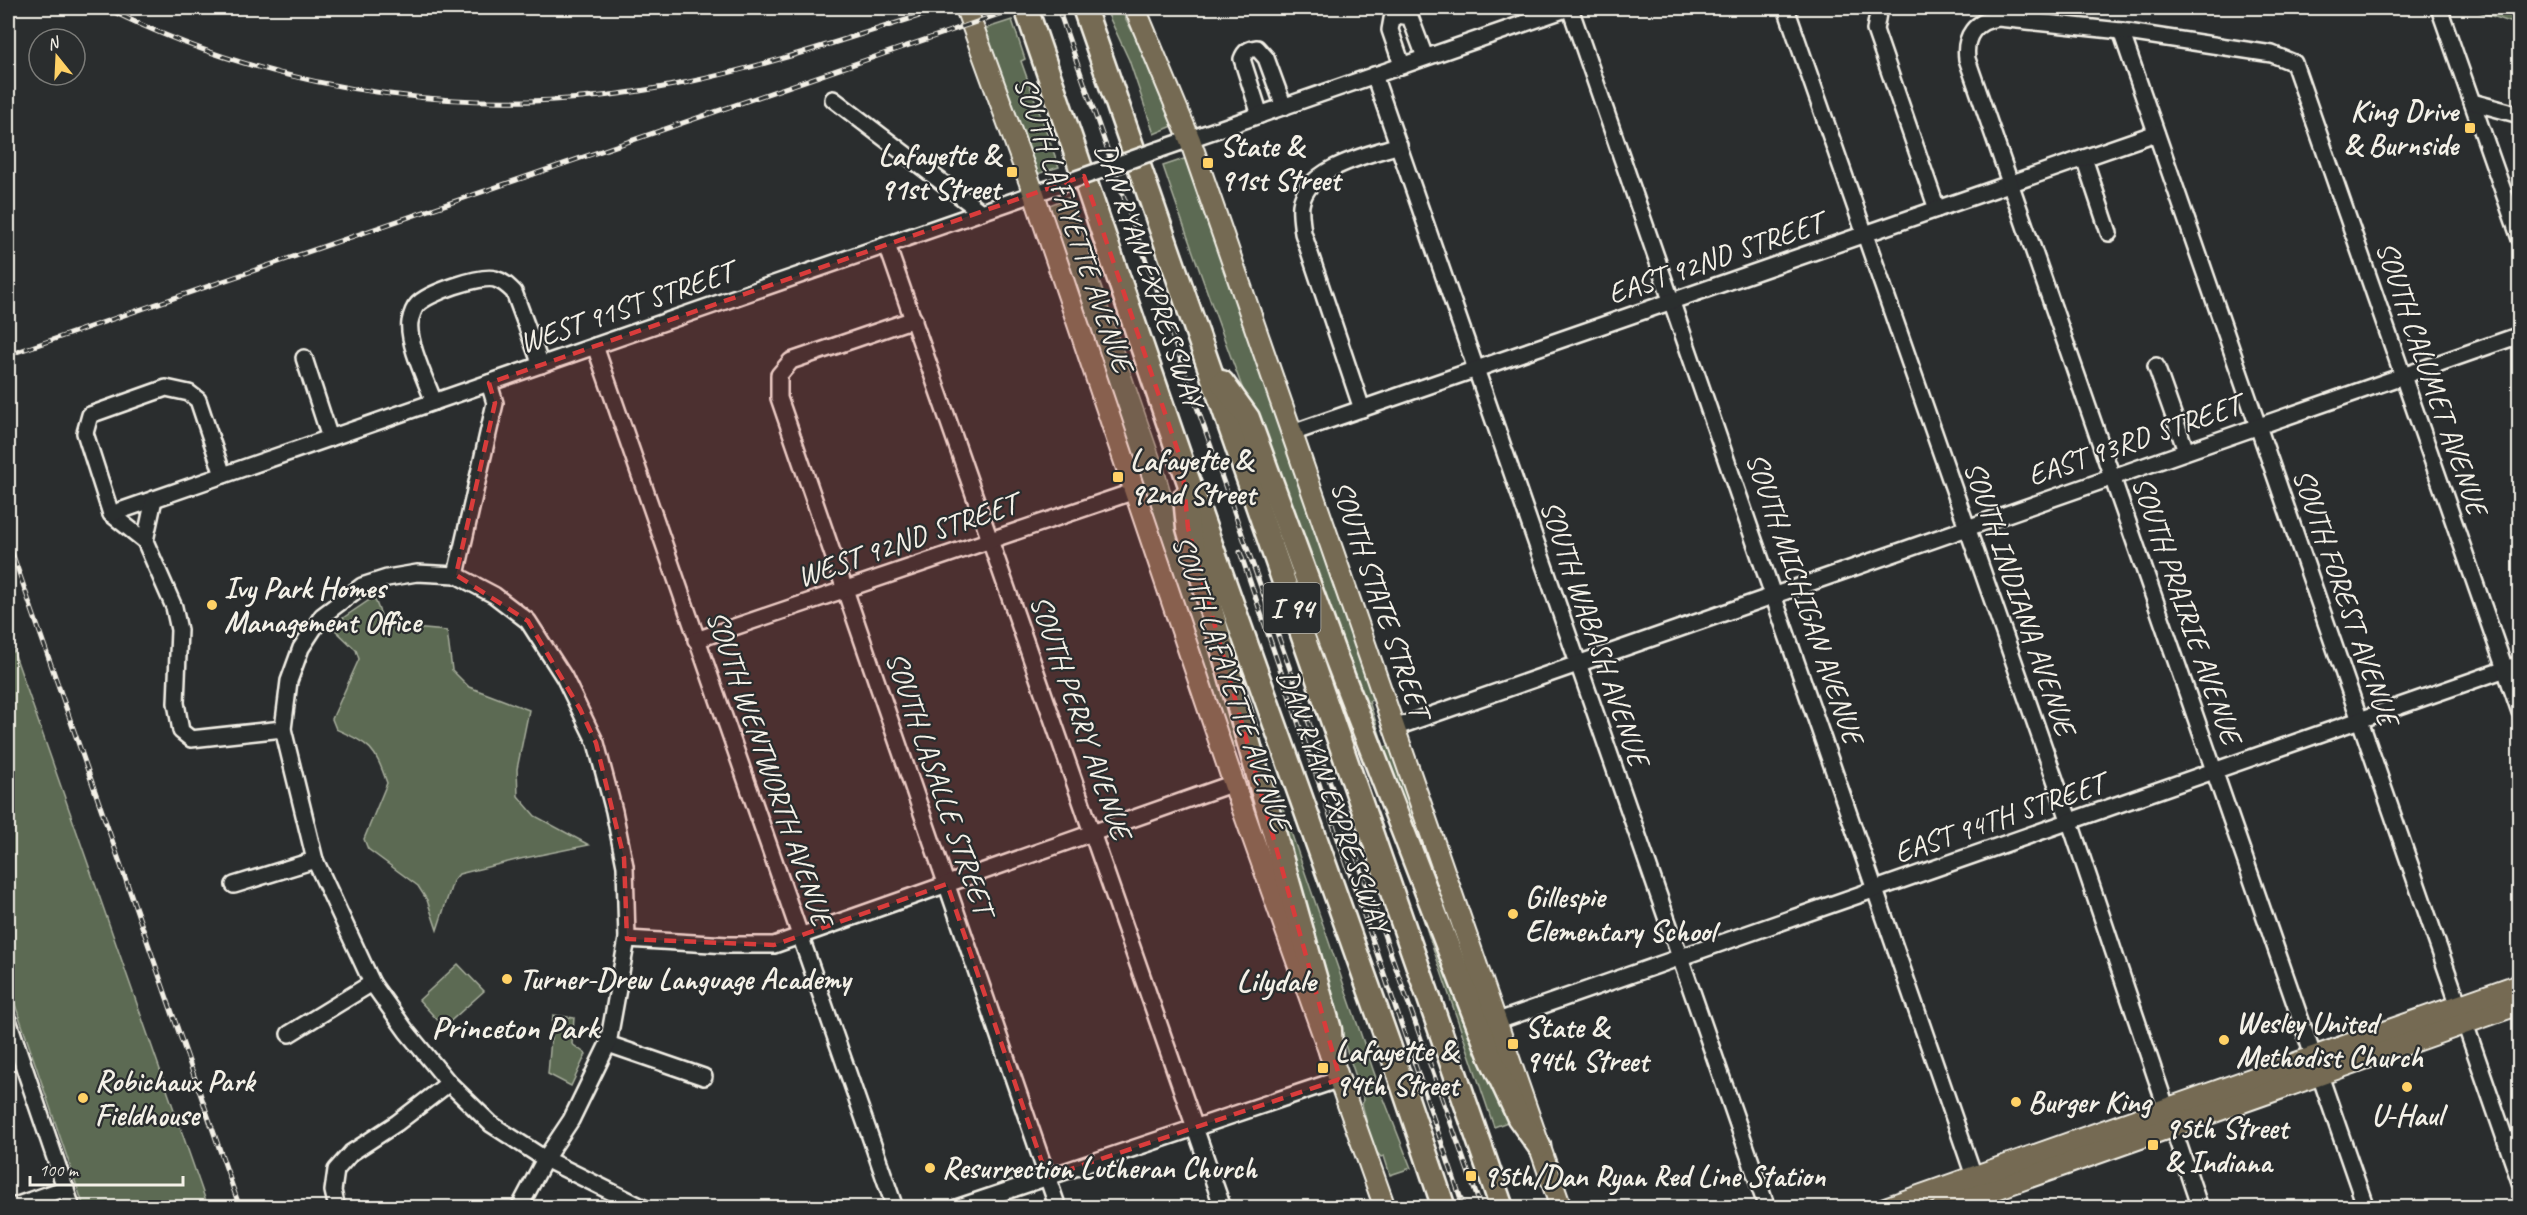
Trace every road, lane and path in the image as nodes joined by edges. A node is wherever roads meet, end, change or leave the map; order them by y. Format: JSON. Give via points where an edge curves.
{"nodes":[{"id":1,"x":966,"y":8,"type":"edge"},
{"id":2,"x":1026,"y":8,"type":"edge"},
{"id":3,"x":1084,"y":8,"type":"edge"},
{"id":4,"x":1569,"y":8,"type":"edge"},
{"id":5,"x":1786,"y":8,"type":"edge"},
{"id":6,"x":1879,"y":8,"type":"edge"},
{"id":7,"x":2439,"y":8,"type":"edge"},
{"id":8,"x":1134,"y":9,"type":"edge"},
{"id":9,"x":2121,"y":31,"type":"junction"},
{"id":10,"x":1425,"y":57,"type":"junction"},
{"id":11,"x":1402,"y":65,"type":"junction"},
{"id":12,"x":1374,"y":75,"type":"junction"},
{"id":13,"x":833,"y":99,"type":"dead end"},
{"id":14,"x":2472,"y":102,"type":"junction"},
{"id":15,"x":1284,"y":107,"type":"junction"},
{"id":16,"x":1260,"y":115,"type":"junction"},
{"id":17,"x":2520,"y":115,"type":"edge"},
{"id":18,"x":2156,"y":133,"type":"junction"},
{"id":19,"x":1190,"y":140,"type":"junction"},
{"id":20,"x":1399,"y":145,"type":"junction"},
{"id":21,"x":2084,"y":158,"type":"junction"},
{"id":22,"x":2011,"y":183,"type":"junction"},
{"id":23,"x":1034,"y":194,"type":"junction"},
{"id":24,"x":1937,"y":209,"type":"junction"},
{"id":25,"x":981,"y":212,"type":"junction"},
{"id":26,"x":2109,"y":233,"type":"dead end"},
{"id":27,"x":1865,"y":234,"type":"junction"},
{"id":28,"x":2520,"y":239,"type":"edge"},
{"id":29,"x":887,"y":245,"type":"junction"},
{"id":30,"x":1671,"y":302,"type":"junction"},
{"id":31,"x":914,"y":319,"type":"junction"},
{"id":32,"x":2520,"y":335,"type":"edge"},
{"id":33,"x":595,"y":346,"type":"junction"},
{"id":34,"x":304,"y":358,"type":"dead end"},
{"id":35,"x":1207,"y":360,"type":"junction"},
{"id":36,"x":541,"y":365,"type":"junction"},
{"id":37,"x":2156,"y":366,"type":"dead end"},
{"id":38,"x":1476,"y":369,"type":"junction"},
{"id":39,"x":2403,"y":375,"type":"junction"},
{"id":40,"x":489,"y":383,"type":"junction"},
{"id":41,"x":434,"y":402,"type":"junction"},
{"id":42,"x":1362,"y":409,"type":"junction"},
{"id":43,"x":2259,"y":426,"type":"junction"},
{"id":44,"x":1292,"y":433,"type":"junction"},
{"id":45,"x":330,"y":438,"type":"junction"},
{"id":46,"x":2186,"y":451,"type":"junction"},
{"id":47,"x":1182,"y":463,"type":"junction"},
{"id":48,"x":223,"y":475,"type":"junction"},
{"id":49,"x":2113,"y":477,"type":"junction"},
{"id":50,"x":1134,"y":491,"type":"junction"},
{"id":51,"x":154,"y":499,"type":"junction"},
{"id":52,"x":111,"y":514,"type":"junction"},
{"id":53,"x":1967,"y":528,"type":"junction"},
{"id":54,"x":991,"y":540,"type":"junction"},
{"id":55,"x":146,"y":541,"type":"junction"},
{"id":56,"x":456,"y":575,"type":"junction"},
{"id":57,"x":845,"y":590,"type":"junction"},
{"id":58,"x":1772,"y":595,"type":"junction"},
{"id":59,"x":696,"y":640,"type":"junction"},
{"id":60,"x":1577,"y":663,"type":"junction"},
{"id":61,"x":2512,"y":666,"type":"edge"},
{"id":62,"x":2520,"y":712,"type":"edge"},
{"id":63,"x":2360,"y":720,"type":"junction"},
{"id":64,"x":1394,"y":728,"type":"junction"},
{"id":65,"x":283,"y":729,"type":"junction"},
{"id":66,"x":2214,"y":771,"type":"junction"},
{"id":67,"x":1234,"y":783,"type":"junction"},
{"id":68,"x":2069,"y":821,"type":"junction"},
{"id":69,"x":1093,"y":832,"type":"junction"},
{"id":70,"x":315,"y":860,"type":"junction"},
{"id":71,"x":946,"y":884,"type":"junction"},
{"id":72,"x":234,"y":885,"type":"dead end"},
{"id":73,"x":1874,"y":890,"type":"junction"},
{"id":74,"x":800,"y":936,"type":"junction"},
{"id":75,"x":627,"y":939,"type":"junction"},
{"id":76,"x":1679,"y":958,"type":"junction"},
{"id":77,"x":372,"y":983,"type":"junction"},
{"id":78,"x":2520,"y":984,"type":"edge"},
{"id":79,"x":2520,"y":1004,"type":"edge"},
{"id":80,"x":2461,"y":1014,"type":"junction"},
{"id":81,"x":8,"y":1020,"type":"edge"},
{"id":82,"x":1496,"y":1022,"type":"junction"},
{"id":83,"x":289,"y":1034,"type":"dead end"},
{"id":84,"x":608,"y":1044,"type":"junction"},
{"id":85,"x":1331,"y":1053,"type":"junction"},
{"id":86,"x":2317,"y":1065,"type":"junction"},
{"id":87,"x":704,"y":1077,"type":"dead end"},
{"id":88,"x":1340,"y":1078,"type":"junction"},
{"id":89,"x":449,"y":1083,"type":"junction"},
{"id":90,"x":2169,"y":1117,"type":"junction"},
{"id":91,"x":1195,"y":1126,"type":"junction"},
{"id":92,"x":1539,"y":1146,"type":"junction"},
{"id":93,"x":545,"y":1159,"type":"junction"},
{"id":94,"x":1047,"y":1177,"type":"junction"},
{"id":95,"x":2520,"y":1182,"type":"edge"},
{"id":96,"x":66,"y":1188,"type":"junction"},
{"id":97,"x":1980,"y":1192,"type":"edge"},
{"id":98,"x":9,"y":1208,"type":"edge"},
{"id":99,"x":72,"y":1208,"type":"edge"},
{"id":100,"x":337,"y":1208,"type":"edge"},
{"id":101,"x":519,"y":1208,"type":"edge"},
{"id":102,"x":644,"y":1208,"type":"edge"},
{"id":103,"x":895,"y":1208,"type":"edge"},
{"id":104,"x":956,"y":1208,"type":"edge"},
{"id":105,"x":1058,"y":1208,"type":"edge"},
{"id":106,"x":1223,"y":1208,"type":"edge"},
{"id":107,"x":1385,"y":1208,"type":"edge"},
{"id":108,"x":1444,"y":1208,"type":"edge"},
{"id":109,"x":1502,"y":1208,"type":"edge"},
{"id":110,"x":1561,"y":1208,"type":"edge"},
{"id":111,"x":1767,"y":1208,"type":"edge"},
{"id":112,"x":1885,"y":1208,"type":"edge"},
{"id":113,"x":1942,"y":1208,"type":"edge"},
{"id":114,"x":2200,"y":1208,"type":"edge"},
{"id":115,"x":2366,"y":1208,"type":"edge"}],
"edges":[{"from":1,"to":23,"type":"main road","name":"SOUTH LAFAYETTE AVENUE"},
{"from":2,"to":47,"type":"highway","name":"DAN RYAN EXPRESSWAY","number":"I 94"},
{"from":3,"to":35,"type":"highway","name":"DAN RYAN EXPRESSWAY","number":"I 94"},
{"from":4,"to":10,"type":"street","name":"WEST 91ST STREET"},
{"from":4,"to":30,"type":"street","name":"SOUTH MICHIGAN AVENUE"},
{"from":5,"to":27,"type":"street","name":"SOUTH INDIANA AVENUE"},
{"from":6,"to":24,"type":"street","via":[[1875,30]]},
{"from":7,"to":14,"type":"street"},
{"from":8,"to":19,"type":"main road","name":"SOUTH STATE STREET"},
{"from":9,"to":18,"type":"street","name":"SOUTH FOREST AVENUE"},
{"from":9,"to":22,"type":"street","name":"SOUTH PRAIRIE AVENUE","via":[[1998,18],[1986,20],[1972,30],[1967,40],[1967,59]]},
{"from":9,"to":39,"type":"street","name":"SOUTH CALUMET AVENUE","via":[[2272,54],[2294,63]]},
{"from":10,"to":11,"type":"street","name":"WEST 91ST STREET"},
{"from":10,"to":11,"type":"street","via":[[1410,17],[1398,15],[1392,19],[1390,30]]},
{"from":11,"to":12,"type":"street","name":"WEST 91ST STREET"},
{"from":12,"to":15,"type":"street","name":"WEST 91ST STREET"},
{"from":12,"to":20,"type":"street","name":"SOUTH WABASH AVENUE"},
{"from":13,"to":25,"type":"street"},
{"from":14,"to":17,"type":"street"},
{"from":14,"to":28,"type":"street"},
{"from":15,"to":16,"type":"street","name":"WEST 91ST STREET"},
{"from":15,"to":16,"type":"street","via":[[1266,58],[1257,48],[1250,49],[1242,59]]},
{"from":16,"to":19,"type":"street","name":"WEST 91ST STREET"},
{"from":18,"to":21,"type":"street","name":"EAST 92ND STREET"},
{"from":18,"to":43,"type":"street","name":"SOUTH FOREST AVENUE"},
{"from":19,"to":23,"type":"street","name":"WEST 91ST STREET","bridge":true},
{"from":19,"to":44,"type":"main road","name":"SOUTH STATE STREET"},
{"from":20,"to":38,"type":"street","name":"SOUTH WABASH AVENUE"},
{"from":20,"to":42,"type":"street","via":[[1323,174],[1306,192],[1301,205],[1303,233]]},
{"from":21,"to":22,"type":"street","name":"EAST 92ND STREET"},
{"from":21,"to":26,"type":"street"},
{"from":22,"to":24,"type":"street","name":"EAST 92ND STREET"},
{"from":22,"to":49,"type":"street","name":"SOUTH PRAIRIE AVENUE"},
{"from":23,"to":25,"type":"street","name":"WEST 91ST STREET"},
{"from":23,"to":50,"type":"main road","name":"SOUTH LAFAYETTE AVENUE"},
{"from":24,"to":27,"type":"street","name":"EAST 92ND STREET"},
{"from":25,"to":29,"type":"street","name":"WEST 91ST STREET"},
{"from":27,"to":30,"type":"street","name":"EAST 92ND STREET"},
{"from":27,"to":53,"type":"street","name":"SOUTH INDIANA AVENUE"},
{"from":29,"to":31,"type":"street","name":"SOUTH PERRY AVENUE"},
{"from":29,"to":33,"type":"street","name":"WEST 91ST STREET"},
{"from":30,"to":38,"type":"street","name":"EAST 92ND STREET"},
{"from":30,"to":58,"type":"street","name":"SOUTH MICHIGAN AVENUE"},
{"from":31,"to":54,"type":"street","name":"SOUTH PERRY AVENUE"},
{"from":31,"to":57,"type":"street","name":"SOUTH LASALLE STREET","via":[[800,356],[779,375],[779,398]]},
{"from":32,"to":39,"type":"street","name":"EAST 93RD STREET"},
{"from":33,"to":36,"type":"street","name":"WEST 91ST STREET"},
{"from":33,"to":59,"type":"street","name":"SOUTH WENTWORTH AVENUE"},
{"from":34,"to":45,"type":"street"},
{"from":35,"to":92,"type":"highway","via":[[1248,418],[1491,1058],[1519,1118]]},
{"from":35,"to":109,"type":"highway","name":"DAN RYAN EXPRESSWAY","number":"I 94"},
{"from":36,"to":40,"type":"street","name":"WEST 91ST STREET"},
{"from":36,"to":41,"type":"street","via":[[514,292],[506,284],[482,278],[429,296],[416,305],[410,323]]},
{"from":37,"to":46,"type":"street"},
{"from":38,"to":42,"type":"street","name":"EAST 92ND STREET"},
{"from":38,"to":60,"type":"street","name":"SOUTH WABASH AVENUE"},
{"from":39,"to":43,"type":"street","name":"EAST 93RD STREET"},
{"from":39,"to":61,"type":"street","name":"SOUTH CALUMET AVENUE"},
{"from":40,"to":41,"type":"street","name":"WEST 91ST STREET"},
{"from":40,"to":56,"type":"street","via":[[495,403]]},
{"from":41,"to":45,"type":"street","name":"WEST 91ST STREET"},
{"from":42,"to":44,"type":"street","name":"EAST 92ND STREET"},
{"from":43,"to":46,"type":"street","name":"EAST 93RD STREET"},
{"from":43,"to":63,"type":"street","name":"SOUTH FOREST AVENUE"},
{"from":44,"to":64,"type":"main road","name":"SOUTH STATE STREET"},
{"from":45,"to":48,"type":"street","name":"WEST 91ST STREET"},
{"from":46,"to":49,"type":"street","name":"EAST 93RD STREET"},
{"from":47,"to":85,"type":"highway","via":[[1188,528],[1330,1030]]},
{"from":47,"to":108,"type":"highway","name":"DAN RYAN EXPRESSWAY","number":"I 94"},
{"from":48,"to":51,"type":"street","name":"WEST 91ST STREET"},
{"from":48,"to":52,"type":"street","via":[[198,400],[189,393],[166,388],[90,415],[86,436]]},
{"from":49,"to":53,"type":"street","name":"EAST 93RD STREET"},
{"from":49,"to":66,"type":"street","name":"SOUTH PRAIRIE AVENUE"},
{"from":50,"to":54,"type":"street","name":"WEST 92ND STREET"},
{"from":50,"to":67,"type":"main road","name":"SOUTH LAFAYETTE AVENUE"},
{"from":51,"to":52,"type":"street","name":"WEST 91ST STREET"},
{"from":51,"to":55,"type":"street"},
{"from":52,"to":55,"type":"street"},
{"from":53,"to":58,"type":"street","name":"EAST 93RD STREET"},
{"from":53,"to":68,"type":"street","name":"SOUTH INDIANA AVENUE"},
{"from":54,"to":57,"type":"street","name":"WEST 92ND STREET"},
{"from":54,"to":69,"type":"street","name":"SOUTH PERRY AVENUE"},
{"from":55,"to":65,"type":"street","via":[[174,607],[179,630],[176,702],[181,731],[191,739]]},
{"from":56,"to":65,"type":"street","via":[[417,573],[387,578],[362,586],[322,616],[295,661]]},
{"from":56,"to":75,"type":"street","via":[[494,595],[528,621],[580,709],[599,753],[624,858]]},
{"from":57,"to":59,"type":"street","name":"WEST 92ND STREET"},
{"from":57,"to":71,"type":"street","name":"SOUTH LASALLE STREET"},
{"from":58,"to":60,"type":"street","name":"EAST 93RD STREET"},
{"from":58,"to":73,"type":"street","name":"SOUTH MICHIGAN AVENUE"},
{"from":59,"to":74,"type":"street","name":"SOUTH WENTWORTH AVENUE"},
{"from":60,"to":64,"type":"street","name":"EAST 93RD STREET"},
{"from":60,"to":76,"type":"street","name":"SOUTH WABASH AVENUE"},
{"from":61,"to":62,"type":"street","name":"SOUTH CALUMET AVENUE"},
{"from":61,"to":63,"type":"street","name":"EAST 94TH STREET"},
{"from":63,"to":66,"type":"street","name":"EAST 94TH STREET"},
{"from":63,"to":80,"type":"street","name":"SOUTH FOREST AVENUE"},
{"from":64,"to":82,"type":"main road","name":"SOUTH STATE STREET"},
{"from":65,"to":70,"type":"street"},
{"from":66,"to":68,"type":"street","name":"EAST 94TH STREET"},
{"from":66,"to":86,"type":"street","name":"SOUTH PRAIRIE AVENUE"},
{"from":67,"to":69,"type":"street"},
{"from":67,"to":85,"type":"main road","name":"SOUTH LAFAYETTE AVENUE"},
{"from":68,"to":73,"type":"street","name":"EAST 94TH STREET"},
{"from":68,"to":90,"type":"street","name":"SOUTH INDIANA AVENUE"},
{"from":69,"to":71,"type":"street"},
{"from":69,"to":91,"type":"street","name":"SOUTH PERRY AVENUE"},
{"from":70,"to":72,"type":"street"},
{"from":70,"to":77,"type":"street"},
{"from":71,"to":74,"type":"street"},
{"from":71,"to":94,"type":"street","name":"SOUTH LASALLE STREET"},
{"from":73,"to":76,"type":"street","name":"EAST 94TH STREET"},
{"from":73,"to":97,"type":"street","name":"SOUTH MICHIGAN AVENUE"},
{"from":74,"to":75,"type":"street","via":[[774,945]]},
{"from":74,"to":103,"type":"street","name":"SOUTH WENTWORTH AVENUE"},
{"from":75,"to":84,"type":"street"},
{"from":76,"to":82,"type":"street","name":"EAST 94TH STREET"},
{"from":76,"to":111,"type":"street","name":"SOUTH WABASH AVENUE"},
{"from":77,"to":83,"type":"street"},
{"from":77,"to":89,"type":"street"},
{"from":78,"to":80,"type":"main road"},
{"from":79,"to":80,"type":"main road"},
{"from":80,"to":86,"type":"main road"},
{"from":80,"to":95,"type":"street","name":"SOUTH FOREST AVENUE"},
{"from":81,"to":96,"type":"street"},
{"from":82,"to":92,"type":"main road","name":"SOUTH STATE STREET"},
{"from":84,"to":87,"type":"street"},
{"from":84,"to":93,"type":"street","via":[[571,1120]]},
{"from":85,"to":88,"type":"main road","name":"SOUTH LAFAYETTE AVENUE"},
{"from":86,"to":90,"type":"main road"},
{"from":86,"to":115,"type":"street","name":"SOUTH PRAIRIE AVENUE"},
{"from":88,"to":91,"type":"street"},
{"from":88,"to":107,"type":"main road","name":"SOUTH LAFAYETTE AVENUE"},
{"from":89,"to":93,"type":"street","via":[[491,1124]]},
{"from":89,"to":100,"type":"street","via":[[351,1153],[336,1170],[333,1191]]},
{"from":90,"to":97,"type":"main road"},
{"from":90,"to":114,"type":"street","name":"SOUTH INDIANA AVENUE"},
{"from":91,"to":94,"type":"street"},
{"from":91,"to":106,"type":"street","name":"SOUTH PERRY AVENUE"},
{"from":92,"to":110,"type":"main road","name":"SOUTH STATE STREET"},
{"from":93,"to":101,"type":"street"},
{"from":93,"to":102,"type":"street"},
{"from":94,"to":104,"type":"street"},
{"from":94,"to":105,"type":"street","name":"SOUTH LASALLE STREET"},
{"from":96,"to":98,"type":"street"},
{"from":96,"to":99,"type":"street"},
{"from":97,"to":112,"type":"main road"},
{"from":97,"to":113,"type":"main road"}]}
